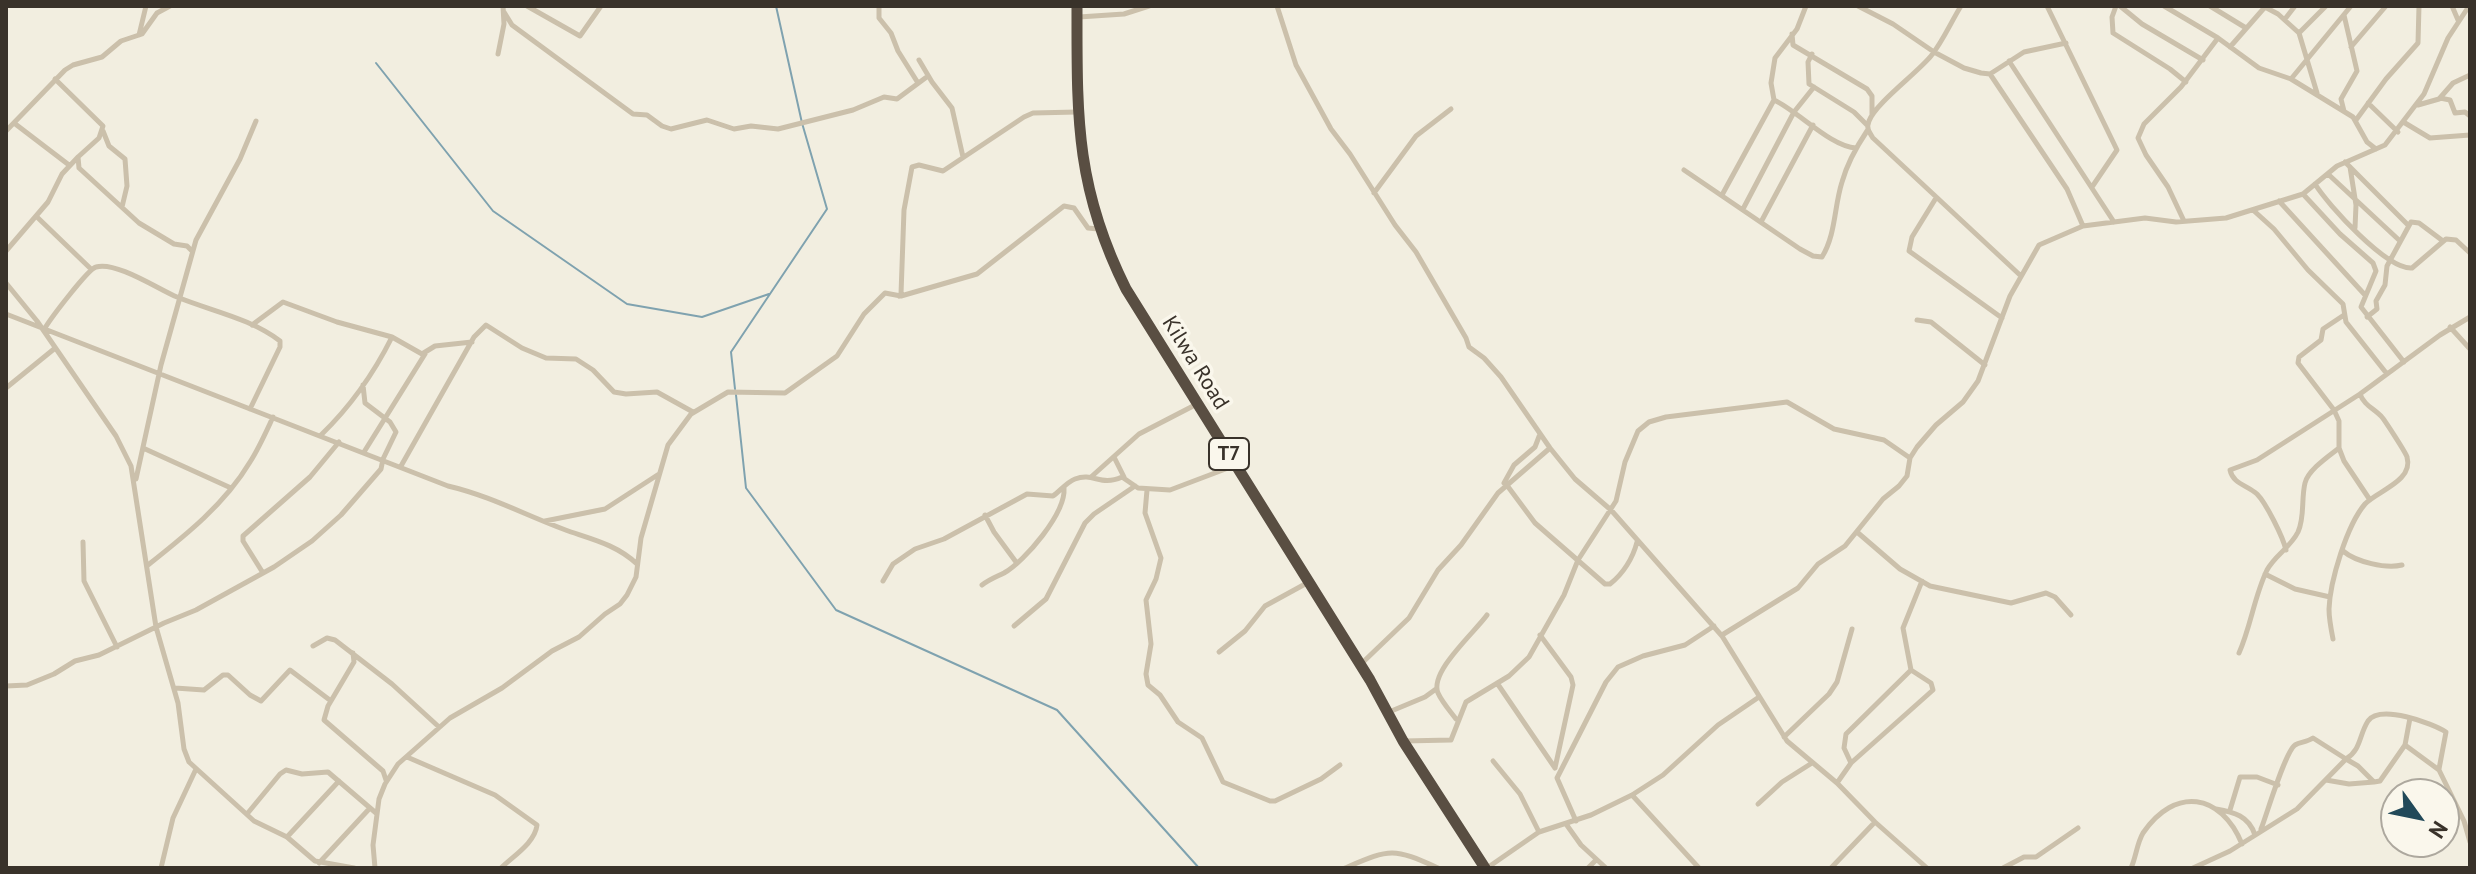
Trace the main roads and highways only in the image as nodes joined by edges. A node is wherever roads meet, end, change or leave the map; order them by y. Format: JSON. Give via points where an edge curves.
{"nodes":[{"id":1,"x":1077,"y":12,"type":"edge"},
{"id":2,"x":1486,"y":868,"type":"edge"}],
"edges":[{"from":1,"to":2,"type":"highway","name":"Kilwa Road","number":"T7","via":[[1077,112],[1086,183],[1099,229],[1126,289]]}]}
